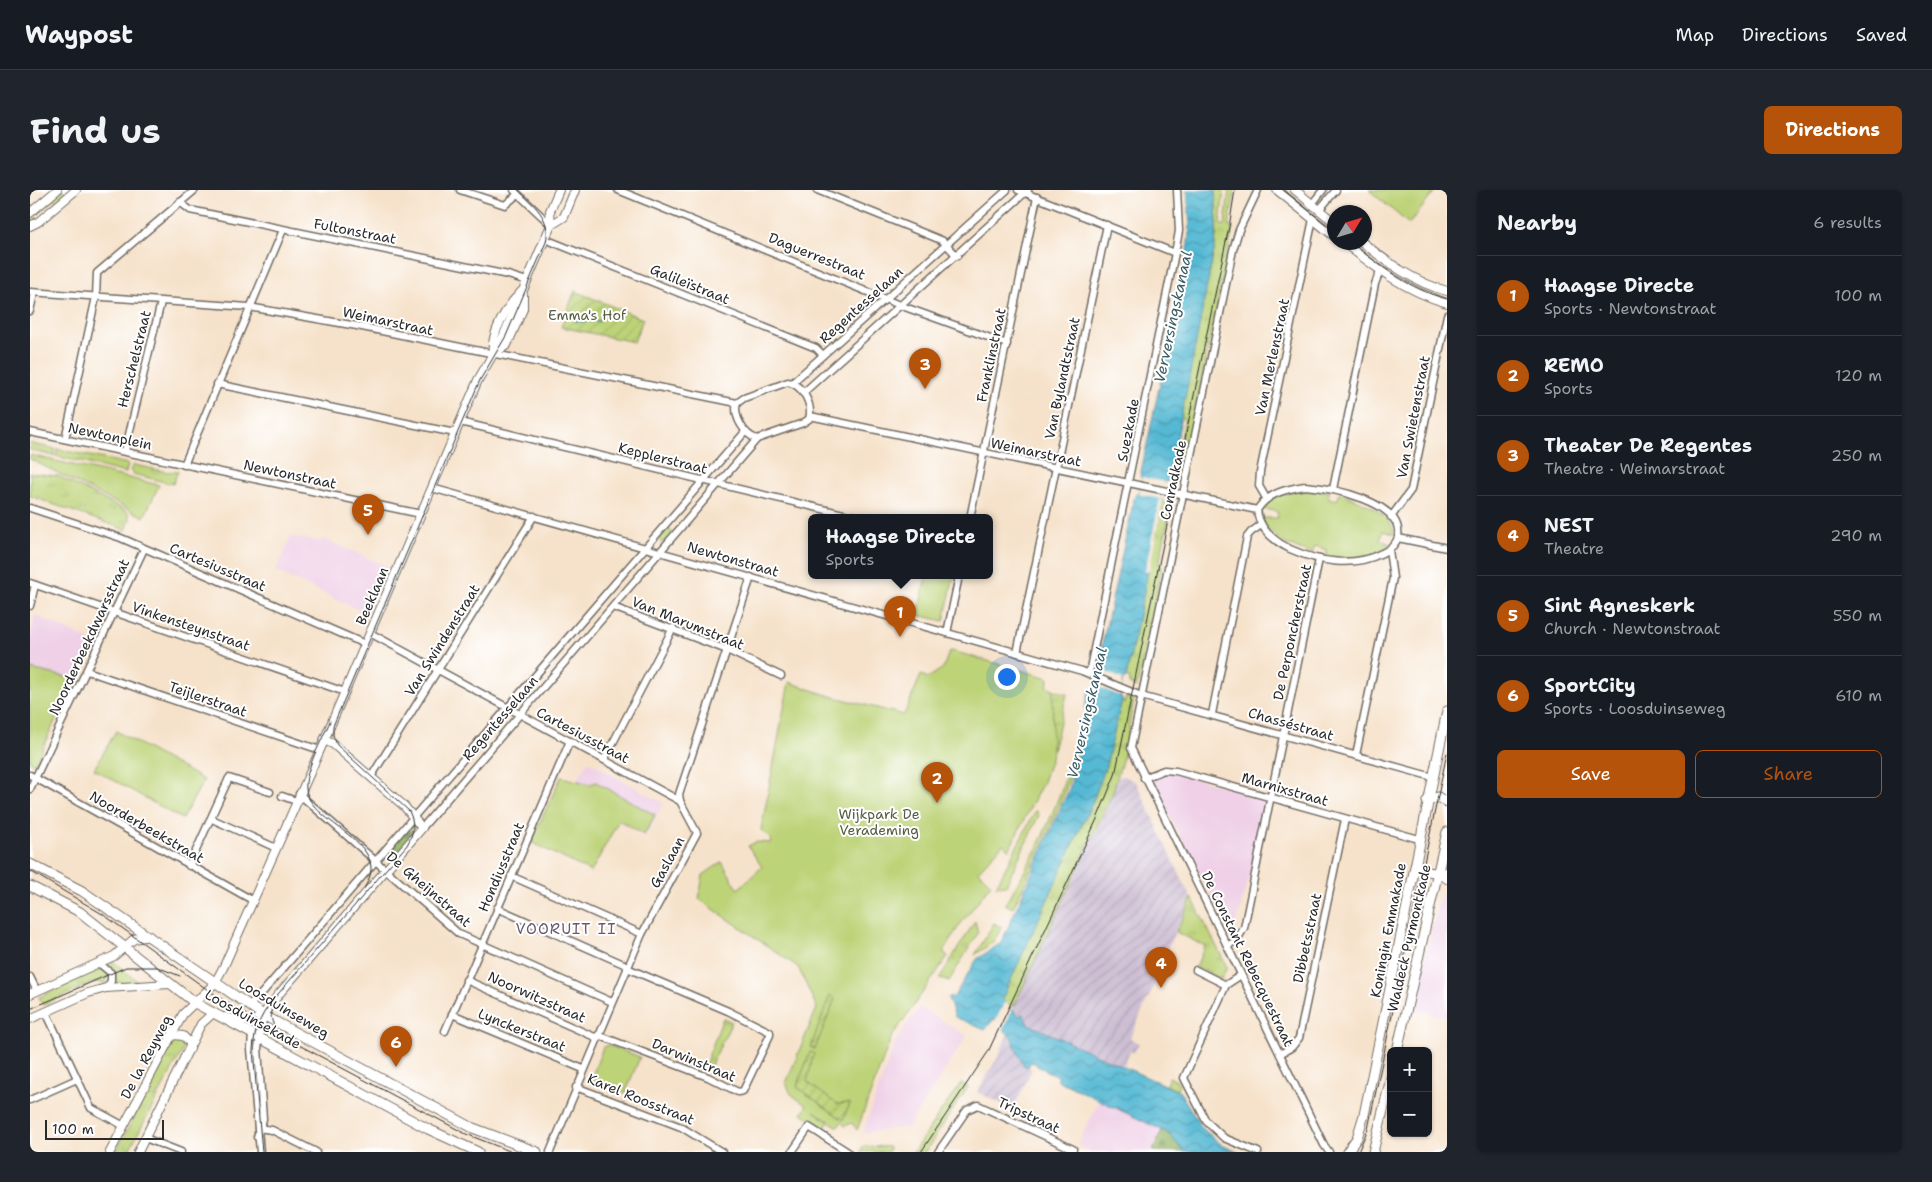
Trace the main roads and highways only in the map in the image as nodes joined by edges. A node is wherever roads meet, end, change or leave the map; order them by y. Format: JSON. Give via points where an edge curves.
{"nodes":[{"id":1,"x":1447,"y":711,"type":"edge"},
{"id":2,"x":1427,"y":801,"type":"junction"},
{"id":3,"x":1447,"y":803,"type":"edge"},
{"id":4,"x":1447,"y":832,"type":"edge"},
{"id":5,"x":30,"y":864,"type":"edge"},
{"id":6,"x":30,"y":886,"type":"edge"},
{"id":7,"x":1398,"y":1047,"type":"edge"},
{"id":8,"x":1388,"y":1092,"type":"edge"},
{"id":9,"x":478,"y":1152,"type":"edge"},
{"id":10,"x":537,"y":1152,"type":"edge"},
{"id":11,"x":1347,"y":1152,"type":"edge"},
{"id":12,"x":1373,"y":1152,"type":"edge"}],
"edges":[{"from":1,"to":2,"type":"main road","name":"Koningin Emmakade"},
{"from":2,"to":3,"type":"main road","via":[[1438,797]]},
{"from":2,"to":11,"type":"main road","name":"Koningin Emmakade","via":[[1364,1115],[1357,1138]]},
{"from":4,"to":7,"type":"main road","name":"Waldeck Pyrmontkade"},
{"from":5,"to":10,"type":"main road","name":"Loosduinseweg","via":[[82,891],[264,1015],[466,1124]]},
{"from":6,"to":9,"type":"main road","name":"Loosduinsekade","via":[[80,912],[195,1003],[428,1129]]},
{"from":8,"to":12,"type":"main road"}]}
